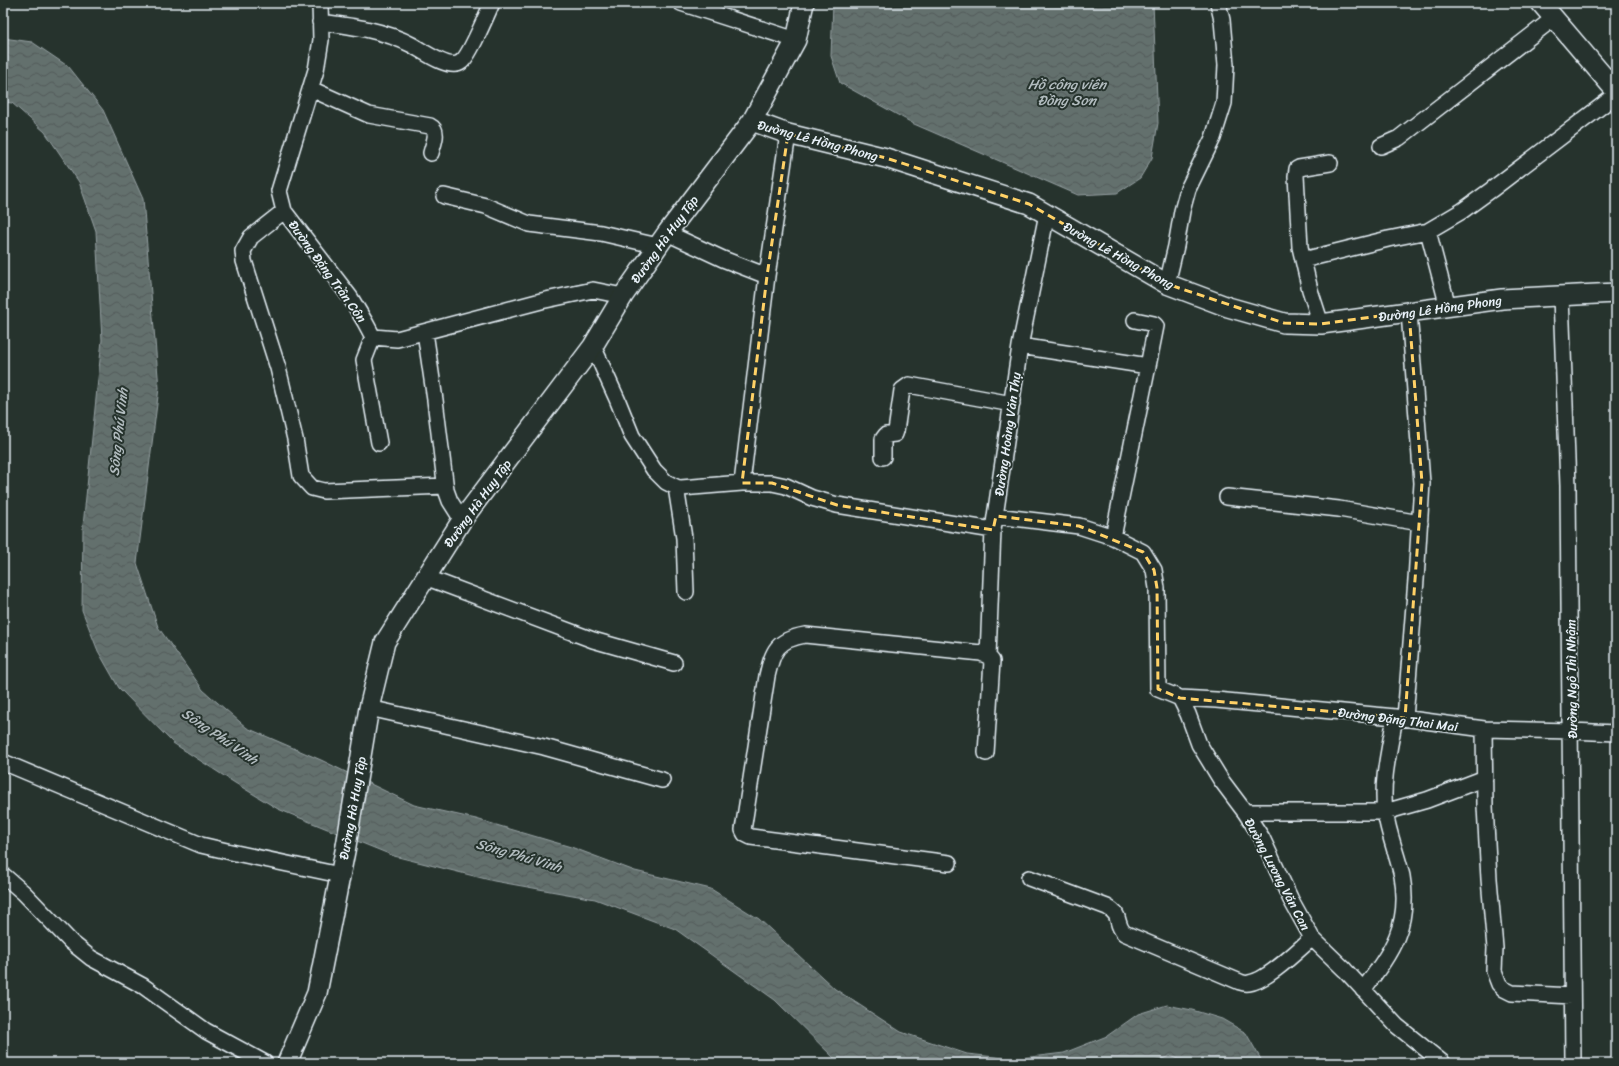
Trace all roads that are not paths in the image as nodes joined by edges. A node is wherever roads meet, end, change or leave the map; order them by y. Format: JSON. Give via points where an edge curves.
{"nodes":[{"id":1,"x":320,"y":3,"type":"edge"},
{"id":2,"x":492,"y":3,"type":"edge"},
{"id":3,"x":681,"y":3,"type":"edge"},
{"id":4,"x":804,"y":3,"type":"edge"},
{"id":5,"x":1218,"y":3,"type":"edge"},
{"id":6,"x":1541,"y":3,"type":"edge"},
{"id":7,"x":1554,"y":18,"type":"junction"},
{"id":8,"x":320,"y":22,"type":"junction"},
{"id":9,"x":796,"y":40,"type":"junction"},
{"id":10,"x":311,"y":89,"type":"junction"},
{"id":11,"x":1616,"y":91,"type":"edge"},
{"id":12,"x":1616,"y":95,"type":"edge"},
{"id":13,"x":752,"y":121,"type":"junction"},
{"id":14,"x":788,"y":134,"type":"junction"},
{"id":15,"x":1380,"y":146,"type":"dead end"},
{"id":16,"x":431,"y":153,"type":"dead end"},
{"id":17,"x":1330,"y":163,"type":"dead end"},
{"id":18,"x":444,"y":196,"type":"dead end"},
{"id":19,"x":284,"y":211,"type":"junction"},
{"id":20,"x":1047,"y":214,"type":"junction"},
{"id":21,"x":1428,"y":231,"type":"junction"},
{"id":22,"x":663,"y":239,"type":"junction"},
{"id":23,"x":1303,"y":260,"type":"junction"},
{"id":24,"x":766,"y":276,"type":"junction"},
{"id":25,"x":1167,"y":284,"type":"junction"},
{"id":26,"x":1616,"y":293,"type":"edge"},
{"id":27,"x":623,"y":296,"type":"junction"},
{"id":28,"x":1561,"y":296,"type":"junction"},
{"id":29,"x":1448,"y":307,"type":"junction"},
{"id":30,"x":1408,"y":312,"type":"junction"},
{"id":31,"x":1135,"y":320,"type":"dead end"},
{"id":32,"x":1320,"y":324,"type":"junction"},
{"id":33,"x":424,"y":332,"type":"junction"},
{"id":34,"x":372,"y":337,"type":"junction"},
{"id":35,"x":592,"y":346,"type":"junction"},
{"id":36,"x":1020,"y":346,"type":"junction"},
{"id":37,"x":1148,"y":366,"type":"junction"},
{"id":38,"x":1012,"y":404,"type":"junction"},
{"id":39,"x":379,"y":443,"type":"dead end"},
{"id":40,"x":883,"y":458,"type":"dead end"},
{"id":41,"x":742,"y":483,"type":"junction"},
{"id":42,"x":445,"y":486,"type":"junction"},
{"id":43,"x":676,"y":488,"type":"junction"},
{"id":44,"x":1227,"y":498,"type":"dead end"},
{"id":45,"x":462,"y":520,"type":"junction"},
{"id":46,"x":994,"y":523,"type":"junction"},
{"id":47,"x":1420,"y":523,"type":"junction"},
{"id":48,"x":1113,"y":537,"type":"junction"},
{"id":49,"x":425,"y":577,"type":"junction"},
{"id":50,"x":686,"y":592,"type":"dead end"},
{"id":51,"x":988,"y":656,"type":"junction"},
{"id":52,"x":674,"y":663,"type":"dead end"},
{"id":53,"x":1180,"y":698,"type":"junction"},
{"id":54,"x":369,"y":708,"type":"junction"},
{"id":55,"x":1400,"y":718,"type":"junction"},
{"id":56,"x":1484,"y":730,"type":"junction"},
{"id":57,"x":1571,"y":730,"type":"junction"},
{"id":58,"x":1616,"y":734,"type":"edge"},
{"id":59,"x":986,"y":753,"type":"dead end"},
{"id":60,"x":3,"y":762,"type":"edge"},
{"id":61,"x":1485,"y":778,"type":"junction"},
{"id":62,"x":662,"y":780,"type":"dead end"},
{"id":63,"x":1245,"y":812,"type":"junction"},
{"id":64,"x":1385,"y":812,"type":"junction"},
{"id":65,"x":948,"y":863,"type":"dead end"},
{"id":66,"x":3,"y":875,"type":"edge"},
{"id":67,"x":340,"y":875,"type":"junction"},
{"id":68,"x":1029,"y":878,"type":"dead end"},
{"id":69,"x":1312,"y":938,"type":"junction"},
{"id":70,"x":1363,"y":990,"type":"junction"},
{"id":71,"x":1572,"y":996,"type":"junction"},
{"id":72,"x":265,"y":1063,"type":"edge"},
{"id":73,"x":287,"y":1063,"type":"edge"},
{"id":74,"x":1444,"y":1063,"type":"edge"},
{"id":75,"x":1573,"y":1063,"type":"edge"}],
"edges":[{"from":1,"to":8,"type":"street","name":"Đường Đặng Trần Côn"},
{"from":2,"to":8,"type":"street","via":[[466,58],[456,65],[450,65],[396,38],[365,29]]},
{"from":3,"to":9,"type":"street"},
{"from":4,"to":9,"type":"main road","name":"Đường Hà Huy Tập"},
{"from":5,"to":25,"type":"street","via":[[1226,65],[1224,103],[1213,138],[1188,190]]},
{"from":6,"to":7,"type":"main road"},
{"from":7,"to":11,"type":"main road"},
{"from":7,"to":15,"type":"street","via":[[1399,138]]},
{"from":8,"to":10,"type":"street","name":"Đường Đặng Trần Côn","via":[[321,40]]},
{"from":9,"to":13,"type":"main road","name":"Đường Hà Huy Tập"},
{"from":10,"to":16,"type":"street","via":[[369,115],[430,126],[436,133]]},
{"from":10,"to":19,"type":"street","name":"Đường Đặng Trần Côn","via":[[279,191]]},
{"from":12,"to":21,"type":"street","via":[[1462,211]]},
{"from":13,"to":14,"type":"main road","name":"Đường Lê Hồng Phong"},
{"from":13,"to":22,"type":"main road","name":"Đường Hà Huy Tập"},
{"from":14,"to":20,"type":"main road","name":"Đường Lê Hồng Phong","via":[[886,158],[1029,204]]},
{"from":14,"to":24,"type":"street"},
{"from":17,"to":23,"type":"street","via":[[1297,169],[1298,227]]},
{"from":18,"to":22,"type":"street","via":[[486,206],[529,224]]},
{"from":19,"to":34,"type":"street","name":"Đường Đặng Trần Côn","via":[[350,297]]},
{"from":19,"to":42,"type":"street","via":[[251,237],[243,251],[278,368],[301,476],[312,488],[324,491]]},
{"from":20,"to":25,"type":"main road","name":"Đường Lê Hồng Phong"},
{"from":20,"to":36,"type":"street","name":"Đường Hoàng Văn Thụ"},
{"from":21,"to":23,"type":"street"},
{"from":21,"to":29,"type":"street"},
{"from":22,"to":24,"type":"street"},
{"from":22,"to":27,"type":"main road","name":"Đường Hà Huy Tập"},
{"from":23,"to":32,"type":"street"},
{"from":24,"to":41,"type":"street"},
{"from":25,"to":32,"type":"main road","name":"Đường Lê Hồng Phong","via":[[1228,307],[1284,323]]},
{"from":26,"to":28,"type":"main road","name":"Đường Lê Hồng Phong"},
{"from":27,"to":33,"type":"street","name":"Đường Đặng Trần Côn","via":[[593,290]]},
{"from":27,"to":35,"type":"main road","name":"Đường Hà Huy Tập"},
{"from":28,"to":29,"type":"main road","name":"Đường Lê Hồng Phong","via":[[1502,299]]},
{"from":28,"to":57,"type":"street","name":"Đường Ngô Thì Nhậm","via":[[1568,486]]},
{"from":29,"to":30,"type":"main road","name":"Đường Lê Hồng Phong"},
{"from":30,"to":32,"type":"main road","name":"Đường Lê Hồng Phong"},
{"from":30,"to":47,"type":"street","via":[[1422,483]]},
{"from":31,"to":37,"type":"street","via":[[1156,326]]},
{"from":33,"to":34,"type":"street","name":"Đường Đặng Trần Côn","via":[[397,339]]},
{"from":33,"to":42,"type":"street"},
{"from":34,"to":39,"type":"street","via":[[364,360]]},
{"from":35,"to":43,"type":"street","via":[[640,450],[654,470]]},
{"from":35,"to":45,"type":"main road","name":"Đường Hà Huy Tập"},
{"from":36,"to":37,"type":"street"},
{"from":36,"to":38,"type":"street","name":"Đường Hoàng Văn Thụ"},
{"from":37,"to":48,"type":"street"},
{"from":38,"to":40,"type":"street","via":[[909,385],[902,390],[895,434],[886,435],[883,439]]},
{"from":38,"to":46,"type":"street","name":"Đường Hoàng Văn Thụ"},
{"from":41,"to":43,"type":"street"},
{"from":41,"to":46,"type":"street","via":[[772,483],[786,486],[812,498],[837,505]]},
{"from":42,"to":45,"type":"street"},
{"from":43,"to":50,"type":"street","via":[[684,538]]},
{"from":44,"to":47,"type":"street","via":[[1339,509]]},
{"from":45,"to":49,"type":"main road","name":"Đường Hà Huy Tập"},
{"from":46,"to":48,"type":"street","via":[[1079,526]]},
{"from":46,"to":51,"type":"street","name":"Đường Hoàng Văn Thụ"},
{"from":47,"to":55,"type":"street"},
{"from":48,"to":53,"type":"street","via":[[1143,552],[1154,570],[1157,588],[1158,689]]},
{"from":49,"to":52,"type":"street","via":[[593,640]]},
{"from":49,"to":54,"type":"main road","name":"Đường Hà Huy Tập","via":[[385,642]]},
{"from":51,"to":59,"type":"street","name":"Đường Hoàng Văn Thụ","via":[[992,661]]},
{"from":51,"to":65,"type":"street","via":[[981,653],[804,635],[790,637],[781,643],[771,659],[767,676],[743,830],[745,834]]},
{"from":53,"to":55,"type":"street","name":"Đường Đặng Thai Mai"},
{"from":53,"to":63,"type":"street","name":"Đường Lương Văn Can","via":[[1199,744],[1220,780]]},
{"from":54,"to":62,"type":"street","via":[[544,747]]},
{"from":54,"to":67,"type":"main road","name":"Đường Hà Huy Tập"},
{"from":55,"to":56,"type":"street","name":"Đường Đặng Thai Mai"},
{"from":55,"to":64,"type":"street","via":[[1384,784]]},
{"from":56,"to":57,"type":"street","name":"Đường Đặng Thai Mai"},
{"from":56,"to":61,"type":"street"},
{"from":57,"to":58,"type":"street","name":"Đường Đặng Thai Mai"},
{"from":57,"to":71,"type":"street","name":"Đường Ngô Thì Nhậm"},
{"from":60,"to":67,"type":"street","via":[[201,845]]},
{"from":61,"to":64,"type":"street","via":[[1427,800]]},
{"from":61,"to":71,"type":"street","via":[[1496,978],[1504,989],[1512,993]]},
{"from":63,"to":64,"type":"street"},
{"from":63,"to":69,"type":"street","name":"Đường Lương Văn Can","via":[[1262,838]]},
{"from":64,"to":70,"type":"street","via":[[1402,877],[1404,908],[1396,942]]},
{"from":66,"to":72,"type":"street","via":[[24,892],[71,942],[91,958],[143,986],[206,1031]]},
{"from":67,"to":73,"type":"main road","name":"Đường Hà Huy Tập","via":[[317,993]]},
{"from":68,"to":69,"type":"street","via":[[1107,907],[1117,915],[1124,933],[1240,982],[1249,983],[1272,972]]},
{"from":69,"to":70,"type":"street","name":"Đường Lương Văn Can"},
{"from":70,"to":74,"type":"street","name":"Đường Lương Văn Can","via":[[1397,1026]]},
{"from":71,"to":75,"type":"street","name":"Đường Ngô Thì Nhậm"}]}
